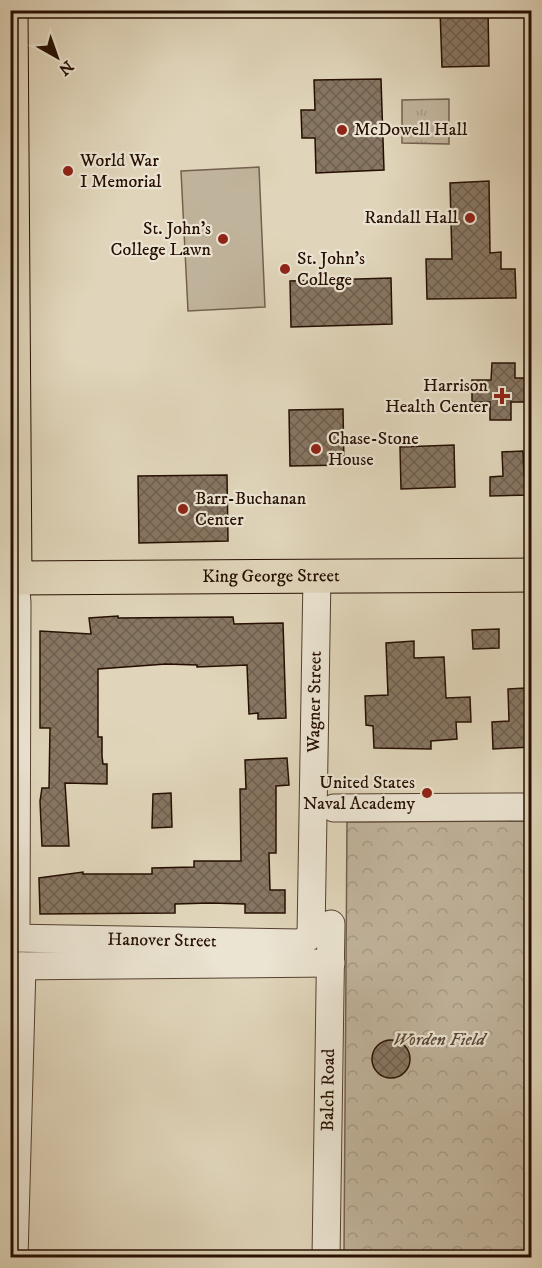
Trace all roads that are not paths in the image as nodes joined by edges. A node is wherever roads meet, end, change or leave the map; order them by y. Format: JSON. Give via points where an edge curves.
{"nodes":[{"id":1,"x":11,"y":10,"type":"edge"},
{"id":2,"x":11,"y":132,"type":"edge"},
{"id":3,"x":531,"y":575,"type":"edge"},
{"id":4,"x":317,"y":576,"type":"junction"},
{"id":5,"x":13,"y":578,"type":"edge"},
{"id":6,"x":531,"y":807,"type":"edge"},
{"id":7,"x":333,"y":808,"type":"dead end"},
{"id":8,"x":321,"y":929,"type":"junction"},
{"id":9,"x":13,"y":938,"type":"edge"},
{"id":10,"x":331,"y":963,"type":"junction"},
{"id":11,"x":16,"y":966,"type":"edge"},
{"id":12,"x":14,"y":1257,"type":"edge"},
{"id":13,"x":326,"y":1257,"type":"edge"}],
"edges":[{"from":1,"to":2,"type":"main road"},
{"from":2,"to":5,"type":"main road"},
{"from":3,"to":4,"type":"main road","name":"King George Street"},
{"from":4,"to":5,"type":"main road","name":"King George Street"},
{"from":4,"to":8,"type":"street","name":"Wagner Street"},
{"from":5,"to":9,"type":"street"},
{"from":6,"to":7,"type":"street"},
{"from":8,"to":9,"type":"street","name":"Hanover Street","via":[[301,943]]},
{"from":8,"to":10,"type":"street","name":"Balch Road"},
{"from":10,"to":11,"type":"street"},
{"from":10,"to":13,"type":"street","name":"Balch Road"},
{"from":11,"to":12,"type":"street"}]}
